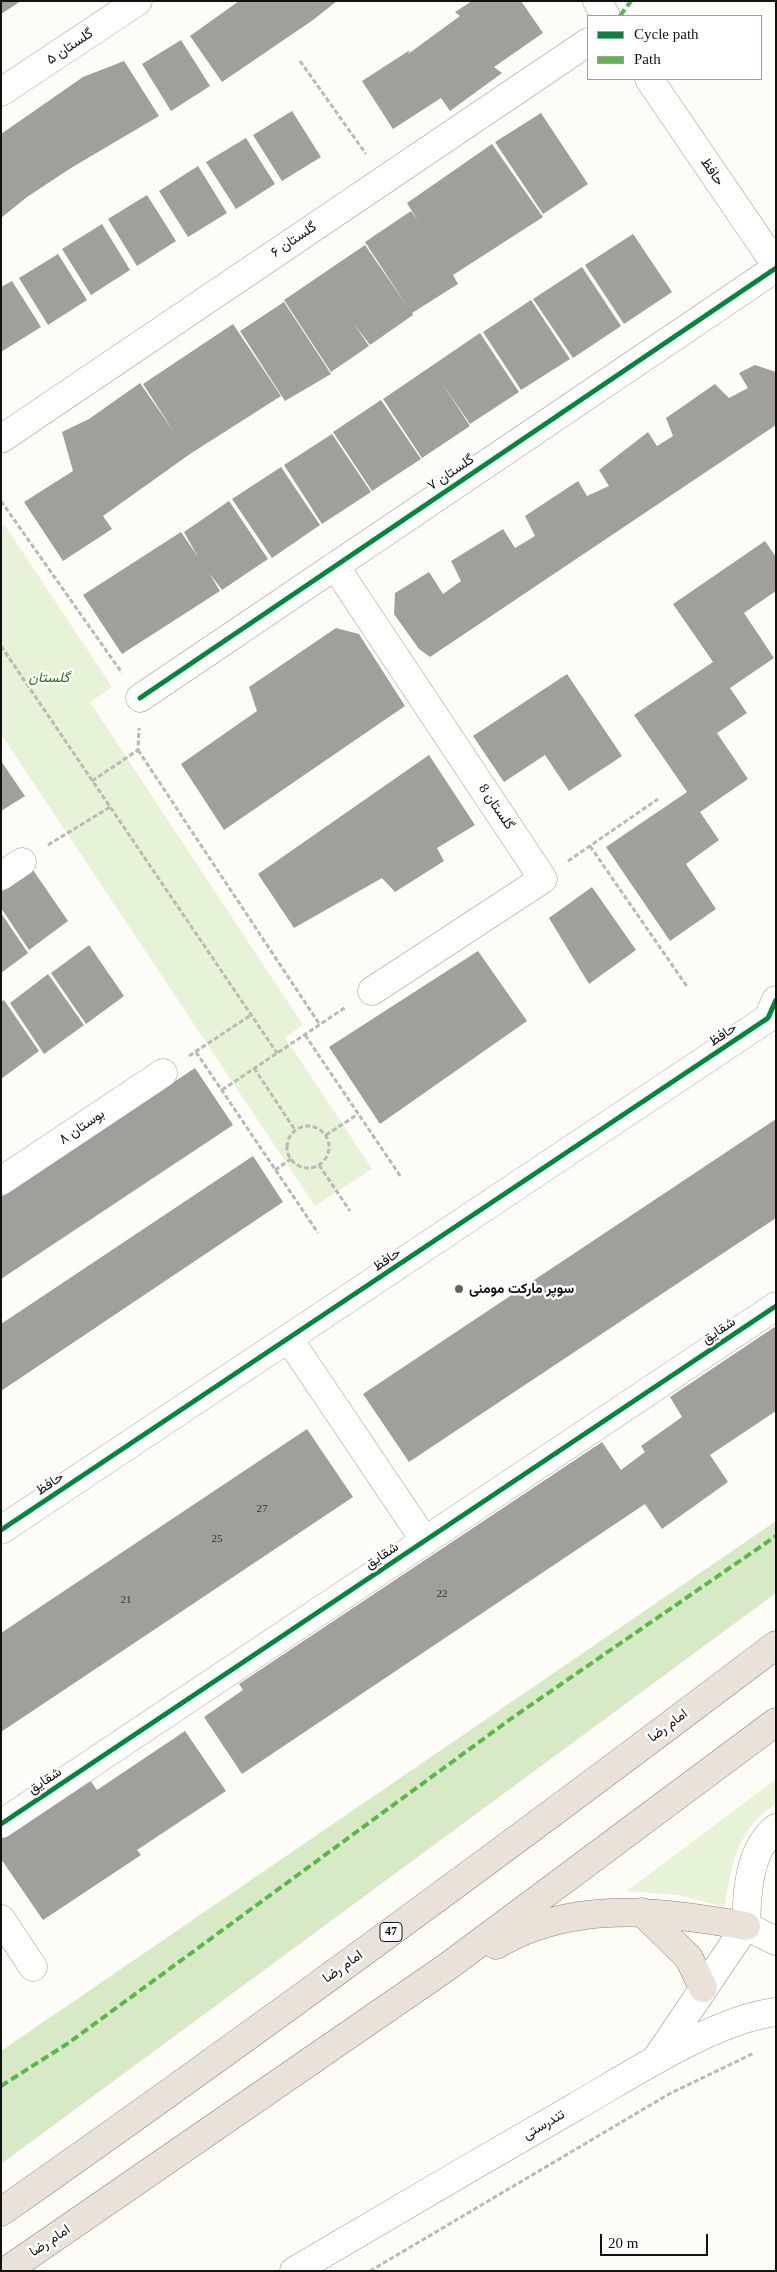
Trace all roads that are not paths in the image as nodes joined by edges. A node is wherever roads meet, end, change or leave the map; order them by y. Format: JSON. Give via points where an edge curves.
{"nodes":[{"id":1,"x":138,"y":1,"type":"edge"},
{"id":2,"x":596,"y":1,"type":"edge"},
{"id":3,"x":605,"y":15,"type":"edge"},
{"id":4,"x":587,"y":43,"type":"edge"},
{"id":5,"x":650,"y":80,"type":"edge"},
{"id":6,"x":1,"y":92,"type":"edge"},
{"id":7,"x":776,"y":267,"type":"edge"},
{"id":8,"x":1,"y":439,"type":"edge"},
{"id":9,"x":335,"y":566,"type":"junction"},
{"id":10,"x":140,"y":698,"type":"road end"},
{"id":11,"x":372,"y":991,"type":"dead end"},
{"id":12,"x":774,"y":1017,"type":"edge"},
{"id":13,"x":163,"y":1073,"type":"road end"},
{"id":14,"x":1,"y":1181,"type":"edge"},
{"id":15,"x":776,"y":1306,"type":"edge"},
{"id":16,"x":289,"y":1339,"type":"junction"},
{"id":17,"x":1,"y":1530,"type":"edge"},
{"id":18,"x":425,"y":1540,"type":"junction"},
{"id":19,"x":776,"y":1645,"type":"edge"},
{"id":20,"x":776,"y":1722,"type":"edge"},
{"id":21,"x":1,"y":1824,"type":"edge"},
{"id":22,"x":776,"y":1828,"type":"edge"},
{"id":23,"x":642,"y":1912,"type":"junction"},
{"id":24,"x":1,"y":1919,"type":"edge"},
{"id":25,"x":746,"y":1926,"type":"junction"},
{"id":26,"x":776,"y":1941,"type":"edge"},
{"id":27,"x":33,"y":1967,"type":"dead end"},
{"id":28,"x":447,"y":1967,"type":"junction"},
{"id":29,"x":703,"y":1988,"type":"junction"},
{"id":30,"x":776,"y":2012,"type":"edge"},
{"id":31,"x":655,"y":2061,"type":"junction"},
{"id":32,"x":1,"y":2212,"type":"edge"},
{"id":33,"x":6,"y":2271,"type":"edge"},
{"id":34,"x":294,"y":2271,"type":"edge"}],
"edges":[{"from":1,"to":6,"type":"street","name":"گلستان ۵"},
{"from":2,"to":3,"type":"street"},
{"from":4,"to":8,"type":"street","name":"گلستان ۶"},
{"from":5,"to":7,"type":"street","name":"حافظ"},
{"from":7,"to":9,"type":"street","name":"گلستان ۷"},
{"from":9,"to":10,"type":"street","name":"گلستان ۷"},
{"from":9,"to":11,"type":"street","name":"گلستان 8","via":[[543,878]]},
{"from":12,"to":16,"type":"street","name":"حافظ"},
{"from":13,"to":14,"type":"street","name":"بوستان ۸"},
{"from":15,"to":18,"type":"street","name":"شقایق"},
{"from":16,"to":17,"type":"street","name":"حافظ"},
{"from":16,"to":18,"type":"street"},
{"from":18,"to":21,"type":"street","name":"شقایق"},
{"from":19,"to":32,"type":"highway","name":"امام رضا","number":"47","via":[[505,1850]]},
{"from":20,"to":28,"type":"highway","name":"امام رضا"},
{"from":22,"to":25,"type":"street","via":[[760,1849],[751,1872]]},
{"from":23,"to":25,"type":"highway"},
{"from":23,"to":28,"type":"highway","via":[[609,1912],[537,1926]]},
{"from":23,"to":29,"type":"highway","via":[[689,1958]]},
{"from":24,"to":27,"type":"street"},
{"from":25,"to":26,"type":"street"},
{"from":25,"to":29,"type":"street","name":"تندرستی"},
{"from":28,"to":33,"type":"highway","name":"امام رضا"},
{"from":29,"to":31,"type":"street","name":"تندرستی"},
{"from":30,"to":31,"type":"street","via":[[761,2014],[718,2030]]},
{"from":31,"to":34,"type":"street","name":"تندرستی"}]}
